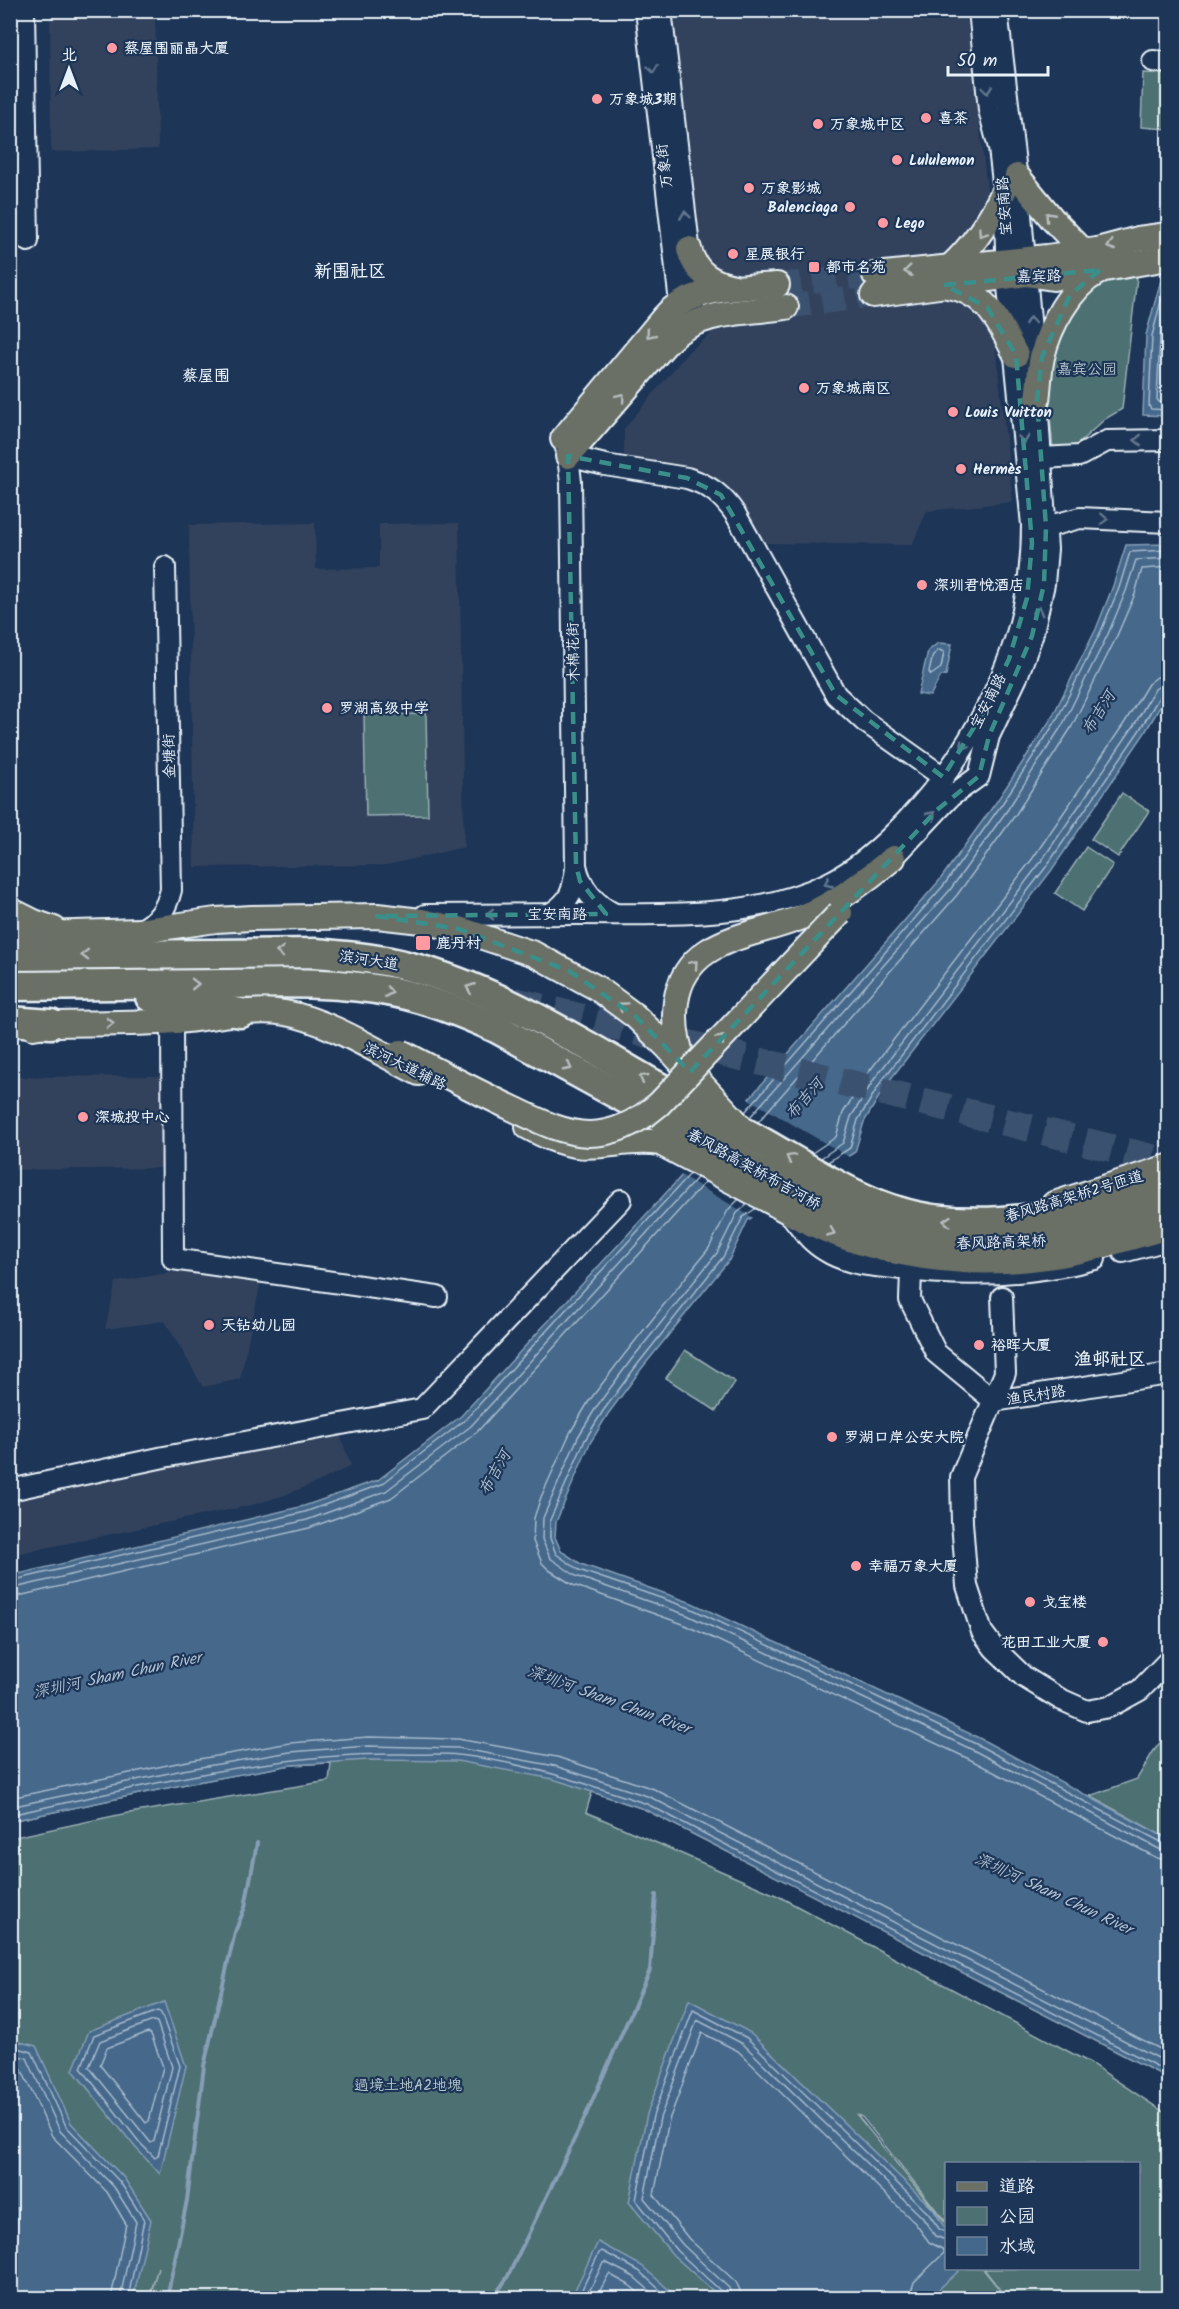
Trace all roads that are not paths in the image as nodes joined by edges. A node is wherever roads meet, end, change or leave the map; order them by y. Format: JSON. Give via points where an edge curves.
{"nodes":[{"id":1,"x":24,"y":10,"type":"edge"},
{"id":2,"x":646,"y":10,"type":"edge"},
{"id":3,"x":661,"y":10,"type":"edge"},
{"id":4,"x":979,"y":10,"type":"edge"},
{"id":5,"x":997,"y":10,"type":"edge"},
{"id":6,"x":1010,"y":184,"type":"junction"},
{"id":7,"x":1168,"y":235,"type":"edge"},
{"id":8,"x":28,"y":242,"type":"dead end"},
{"id":9,"x":689,"y":249,"type":"junction"},
{"id":10,"x":1140,"y":250,"type":"junction"},
{"id":11,"x":1084,"y":252,"type":"junction"},
{"id":12,"x":1168,"y":258,"type":"edge"},
{"id":13,"x":1017,"y":268,"type":"junction"},
{"id":14,"x":1100,"y":270,"type":"junction"},
{"id":15,"x":947,"y":276,"type":"junction"},
{"id":16,"x":874,"y":285,"type":"tunnel mouth"},
{"id":17,"x":786,"y":307,"type":"tunnel mouth"},
{"id":18,"x":687,"y":314,"type":"junction"},
{"id":19,"x":1016,"y":355,"type":"junction"},
{"id":20,"x":1037,"y":400,"type":"junction"},
{"id":21,"x":1168,"y":440,"type":"edge"},
{"id":22,"x":566,"y":448,"type":"junction"},
{"id":23,"x":1041,"y":458,"type":"junction"},
{"id":24,"x":1168,"y":522,"type":"edge"},
{"id":25,"x":1046,"y":527,"type":"junction"},
{"id":26,"x":165,"y":567,"type":"dead end"},
{"id":27,"x":943,"y":777,"type":"junction"},
{"id":28,"x":893,"y":858,"type":"junction"},
{"id":29,"x":576,"y":865,"type":"junction"},
{"id":30,"x":10,"y":910,"type":"edge"},
{"id":31,"x":550,"y":914,"type":"junction"},
{"id":32,"x":615,"y":914,"type":"junction"},
{"id":33,"x":377,"y":916,"type":"junction"},
{"id":34,"x":140,"y":931,"type":"junction"},
{"id":35,"x":76,"y":933,"type":"junction"},
{"id":36,"x":10,"y":935,"type":"edge"},
{"id":37,"x":10,"y":957,"type":"edge"},
{"id":38,"x":10,"y":977,"type":"edge"},
{"id":39,"x":92,"y":985,"type":"junction"},
{"id":40,"x":10,"y":986,"type":"edge"},
{"id":41,"x":62,"y":986,"type":"junction"},
{"id":42,"x":10,"y":996,"type":"edge"},
{"id":43,"x":283,"y":1012,"type":"junction"},
{"id":44,"x":241,"y":1013,"type":"junction"},
{"id":45,"x":10,"y":1021,"type":"edge"},
{"id":46,"x":172,"y":1022,"type":"junction"},
{"id":47,"x":51,"y":1024,"type":"junction"},
{"id":48,"x":10,"y":1033,"type":"edge"},
{"id":49,"x":681,"y":1120,"type":"junction"},
{"id":50,"x":1168,"y":1167,"type":"edge"},
{"id":51,"x":1168,"y":1185,"type":"edge"},
{"id":52,"x":621,"y":1200,"type":"dead end"},
{"id":53,"x":837,"y":1200,"type":"junction"},
{"id":54,"x":1168,"y":1210,"type":"edge"},
{"id":55,"x":980,"y":1222,"type":"junction"},
{"id":56,"x":1168,"y":1227,"type":"edge"},
{"id":57,"x":1168,"y":1240,"type":"edge"},
{"id":58,"x":889,"y":1259,"type":"junction"},
{"id":59,"x":911,"y":1271,"type":"junction"},
{"id":60,"x":437,"y":1297,"type":"dead end"},
{"id":61,"x":1002,"y":1297,"type":"dead end"},
{"id":62,"x":1168,"y":1374,"type":"edge"},
{"id":63,"x":994,"y":1401,"type":"junction"},
{"id":64,"x":10,"y":1490,"type":"edge"},
{"id":65,"x":1168,"y":1660,"type":"edge"}],
"edges":[{"from":1,"to":8,"type":"street"},
{"from":2,"to":18,"type":"street","name":"万象街","one_way":true},
{"from":9,"to":3,"type":"street","name":"万象街","one_way":true},
{"from":4,"to":6,"type":"street","name":"宝安南路","one_way":true,"via":[[989,110]]},
{"from":5,"to":6,"type":"street","name":"宝安南路"},
{"from":11,"to":6,"type":"main road","one_way":true},
{"from":6,"to":13,"type":"street","name":"宝安南路"},
{"from":6,"to":15,"type":"main road","one_way":true,"via":[[975,242]]},
{"from":7,"to":10,"type":"main road","name":"嘉宾路"},
{"from":9,"to":18,"type":"street","name":"万象街"},
{"from":9,"to":18,"type":"main road","via":[[697,269],[710,279],[731,286],[766,286]]},
{"from":10,"to":11,"type":"main road","name":"嘉宾路","one_way":true},
{"from":10,"to":12,"type":"main road","name":"嘉宾路"},
{"from":10,"to":14,"type":"main road","name":"嘉宾路"},
{"from":11,"to":13,"type":"main road","name":"嘉宾路"},
{"from":13,"to":14,"type":"main road","name":"嘉宾路","via":[[1053,278]]},
{"from":13,"to":15,"type":"main road","name":"嘉宾路"},
{"from":13,"to":19,"type":"street","name":"宝安南路"},
{"from":20,"to":13,"type":"street","name":"宝安南路","one_way":true},
{"from":14,"to":20,"type":"main road","via":[[1074,291],[1053,329],[1042,357]]},
{"from":15,"to":16,"type":"main road","name":"嘉宾路"},
{"from":15,"to":19,"type":"main road","via":[[987,307],[1000,322]]},
{"from":17,"to":18,"type":"main road","via":[[714,317]]},
{"from":18,"to":22,"type":"main road"},
{"from":19,"to":27,"type":"street","name":"宝安南路","one_way":true,"via":[[1032,525],[1029,583],[1017,634],[992,698]]},
{"from":20,"to":23,"type":"street","name":"宝安南路"},
{"from":21,"to":23,"type":"street","one_way":true,"via":[[1107,441],[1079,456]]},
{"from":22,"to":27,"type":"street","via":[[604,465],[687,478],[721,495],[736,515],[836,695],[864,721]]},
{"from":22,"to":29,"type":"street","name":"木棉花街","via":[[571,482]]},
{"from":23,"to":25,"type":"street","name":"宝安南路"},
{"from":25,"to":24,"type":"street","one_way":true,"via":[[1080,518]]},
{"from":28,"to":25,"type":"street","name":"宝安南路","one_way":true,"via":[[950,797],[979,776],[989,736],[1017,677],[1037,616],[1045,576]]},
{"from":26,"to":34,"type":"street","name":"金塘街","via":[[172,878],[167,905],[152,924]]},
{"from":27,"to":32,"type":"street","name":"宝安南路","one_way":true,"via":[[883,843],[849,872],[828,883],[768,904],[737,909]]},
{"from":43,"to":28,"type":"main road","one_way":true,"bridge":true,"via":[[340,1021],[556,1128],[591,1134],[612,1131],[645,1116],[659,1104]]},
{"from":49,"to":28,"type":"main road","one_way":true,"via":[[686,1067],[677,1035],[677,999],[690,966],[722,942],[821,909]]},
{"from":29,"to":31,"type":"street","name":"木棉花街","via":[[572,893]]},
{"from":29,"to":32,"type":"street","name":"木棉花街","via":[[580,881],[597,903]]},
{"from":30,"to":35,"type":"main road","name":"滨河大道辅路","via":[[34,922]]},
{"from":31,"to":32,"type":"street","name":"宝安南路"},
{"from":31,"to":33,"type":"street","name":"宝安南路","one_way":true},
{"from":33,"to":34,"type":"main road","name":"滨河大道辅路","via":[[216,920]]},
{"from":49,"to":33,"type":"main road","name":"滨河大道辅路","one_way":true,"via":[[668,1048],[635,1016],[597,988],[534,954],[459,929]]},
{"from":34,"to":35,"type":"main road","name":"滨河大道辅路"},
{"from":35,"to":36,"type":"main road","name":"滨河大道辅路"},
{"from":37,"to":38,"type":"main road"},
{"from":49,"to":37,"type":"highway","name":"滨河大道","one_way":true,"via":[[547,1023],[408,966],[316,953]]},
{"from":39,"to":41,"type":"highway","name":"滨河大道"},
{"from":39,"to":44,"type":"highway"},
{"from":39,"to":49,"type":"highway","name":"滨河大道","one_way":true,"via":[[328,984],[392,992],[457,1011],[622,1096]]},
{"from":40,"to":41,"type":"highway","name":"滨河大道"},
{"from":41,"to":42,"type":"highway"},
{"from":43,"to":44,"type":"main road","name":"滨河大道辅路"},
{"from":43,"to":49,"type":"main road","name":"滨河大道辅路","via":[[331,1029],[550,1138],[575,1145],[629,1141]]},
{"from":44,"to":46,"type":"main road","name":"滨河大道辅路"},
{"from":45,"to":47,"type":"highway"},
{"from":47,"to":46,"type":"main road","name":"滨河大道辅路","one_way":true},
{"from":46,"to":60,"type":"street","via":[[173,1259]]},
{"from":47,"to":48,"type":"main road","name":"滨河大道辅路"},
{"from":49,"to":53,"type":"highway","name":"春风路高架桥布吉河桥"},
{"from":53,"to":49,"type":"highway","name":"春风路高架桥布吉河桥","one_way":true,"via":[[752,1137]]},
{"from":49,"to":58,"type":"main road","name":"滨河大道辅路","one_way":true,"via":[[784,1210]]},
{"from":50,"to":55,"type":"main road","name":"春风路高架桥2号匝道","via":[[1036,1210]]},
{"from":51,"to":55,"type":"highway","name":"春风路高架桥","via":[[1082,1210]]},
{"from":52,"to":64,"type":"street","via":[[422,1409]]},
{"from":53,"to":54,"type":"highway","name":"春风路高架桥","via":[[873,1229],[964,1245],[1048,1242]]},
{"from":55,"to":53,"type":"highway","name":"春风路高架桥","one_way":true,"via":[[931,1219],[880,1205]]},
{"from":56,"to":58,"type":"main road","name":"滨河大道辅路","via":[[1030,1259],[964,1260],[911,1255]]},
{"from":57,"to":59,"type":"street","via":[[1026,1273],[964,1275]]},
{"from":58,"to":59,"type":"street"},
{"from":59,"to":63,"type":"street","name":"渔民村路","via":[[910,1300],[936,1353]]},
{"from":61,"to":63,"type":"street","via":[[1005,1373]]},
{"from":62,"to":63,"type":"street","name":"渔民村路"},
{"from":63,"to":65,"type":"street","via":[[961,1477],[967,1586],[982,1632],[1024,1677],[1087,1712],[1109,1707],[1140,1690]]}]}
